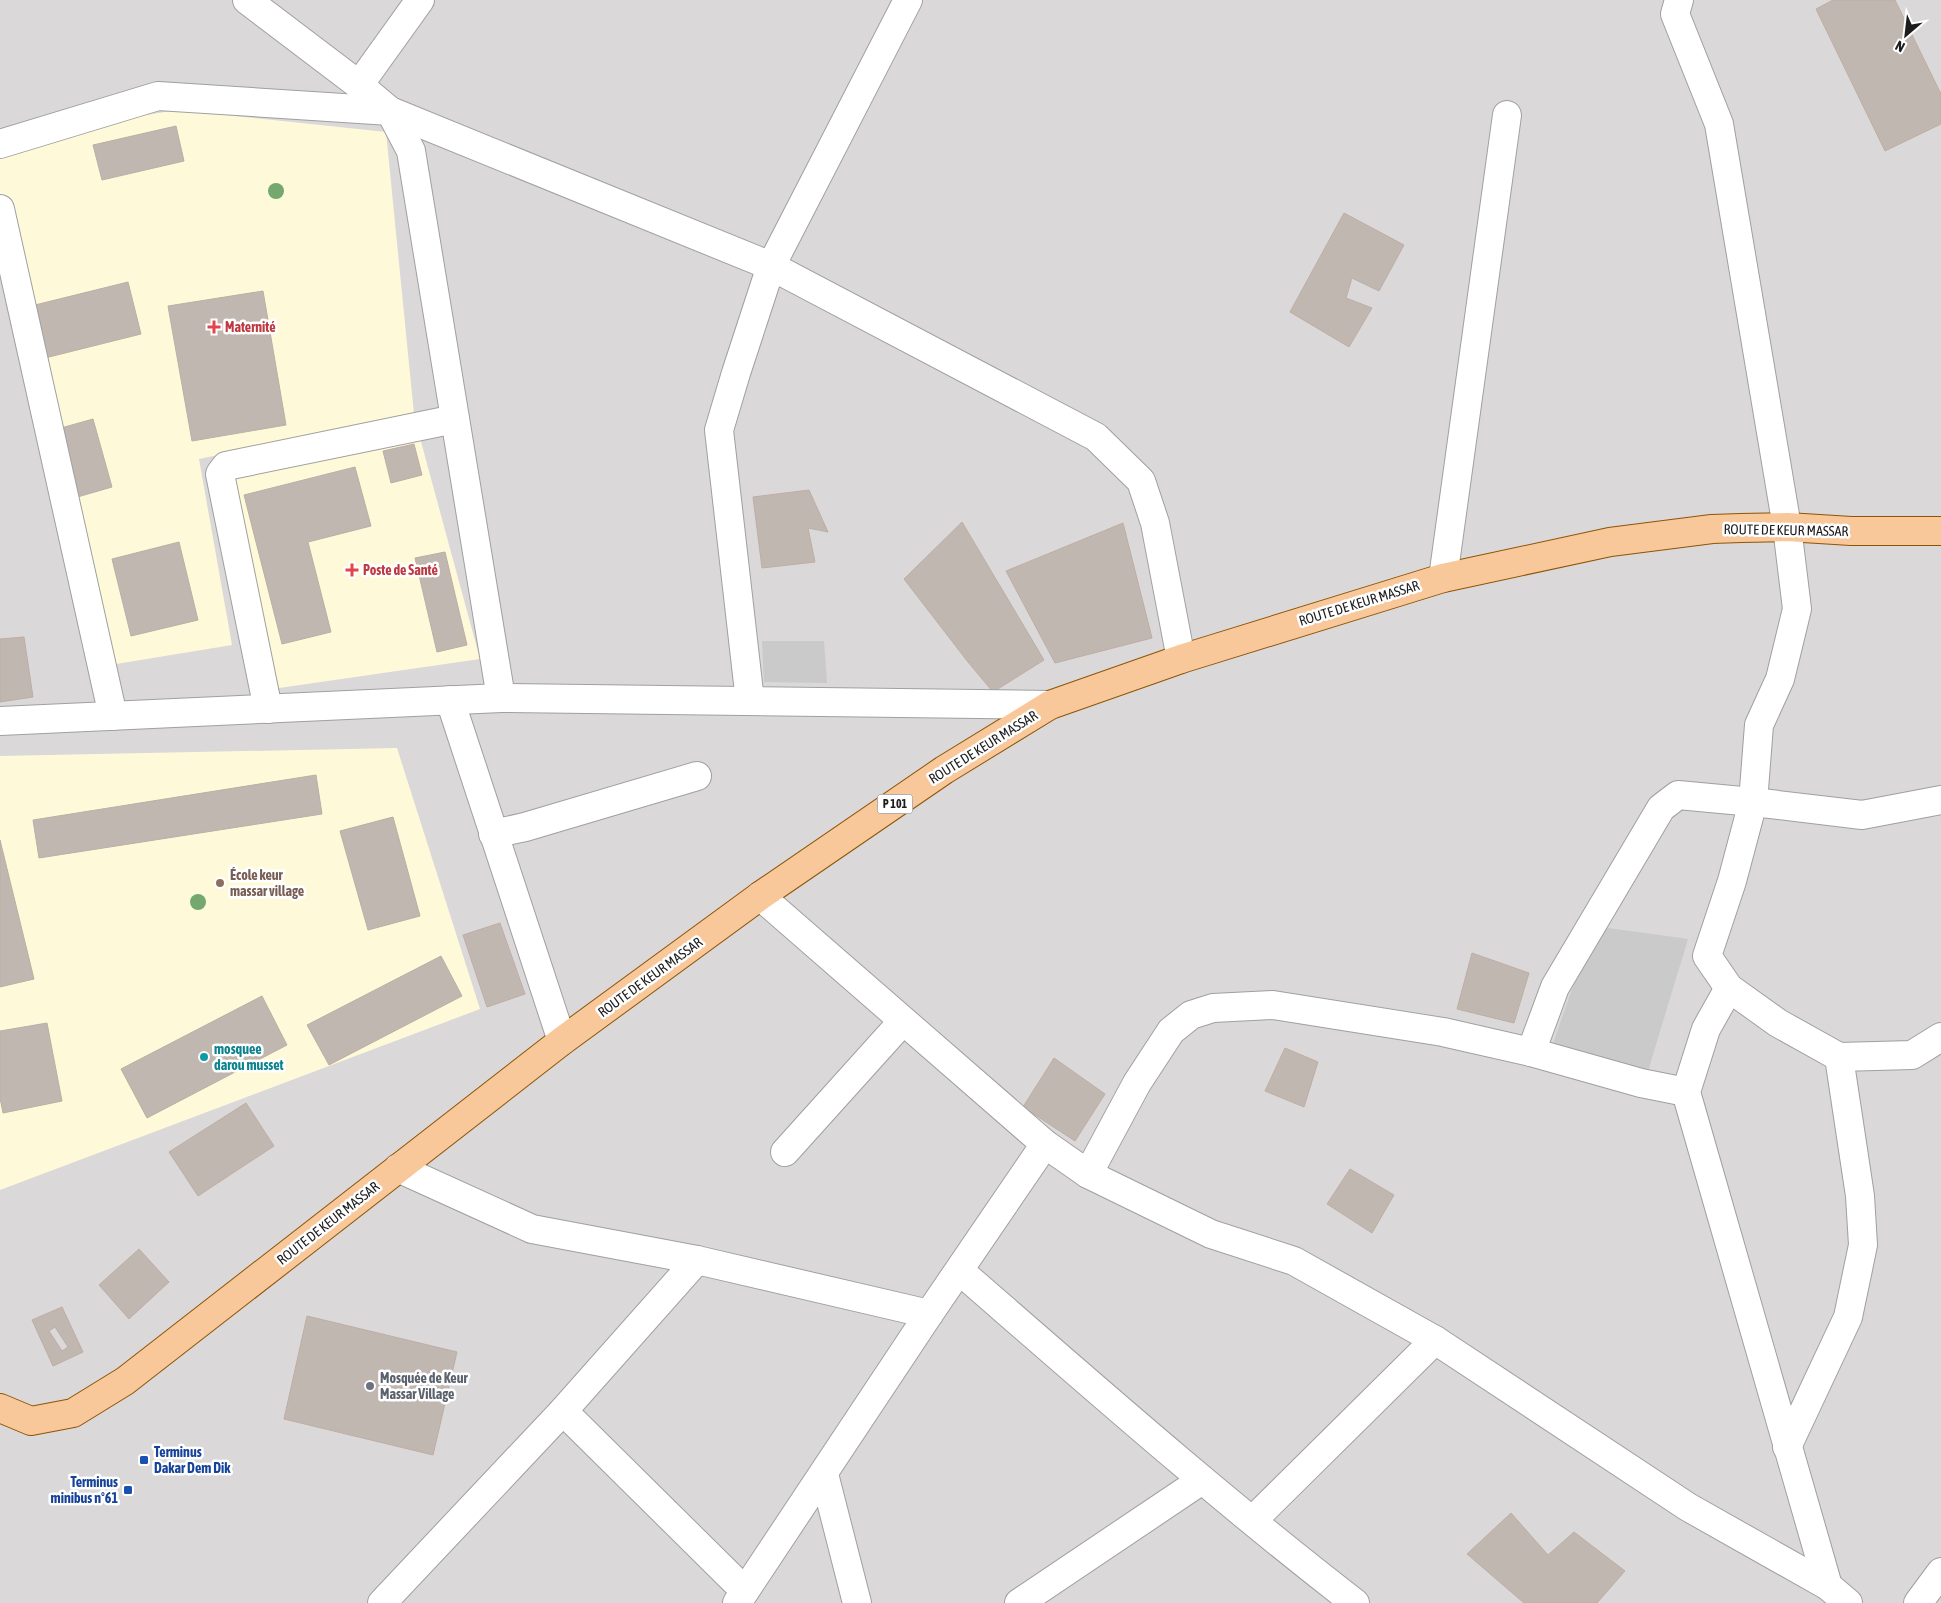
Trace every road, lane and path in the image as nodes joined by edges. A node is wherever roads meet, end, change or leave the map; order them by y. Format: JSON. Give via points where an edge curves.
{"nodes":[{"id":1,"x":247,"y":0,"type":"edge"},
{"id":2,"x":420,"y":0,"type":"edge"},
{"id":3,"x":908,"y":0,"type":"edge"},
{"id":4,"x":1679,"y":0,"type":"edge"},
{"id":5,"x":359,"y":85,"type":"junction"},
{"id":6,"x":390,"y":111,"type":"junction"},
{"id":7,"x":1507,"y":115,"type":"dead end"},
{"id":8,"x":0,"y":144,"type":"edge"},
{"id":9,"x":0,"y":209,"type":"edge"},
{"id":10,"x":771,"y":266,"type":"junction"},
{"id":11,"x":455,"y":419,"type":"junction"},
{"id":12,"x":1787,"y":527,"type":"junction"},
{"id":13,"x":1941,"y":531,"type":"edge"},
{"id":14,"x":1443,"y":578,"type":"junction"},
{"id":15,"x":1181,"y":659,"type":"junction"},
{"id":16,"x":501,"y":698,"type":"junction"},
{"id":17,"x":450,"y":700,"type":"junction"},
{"id":18,"x":750,"y":701,"type":"junction"},
{"id":19,"x":1050,"y":705,"type":"junction"},
{"id":20,"x":268,"y":709,"type":"junction"},
{"id":21,"x":112,"y":716,"type":"junction"},
{"id":22,"x":0,"y":721,"type":"edge"},
{"id":23,"x":697,"y":776,"type":"dead end"},
{"id":24,"x":1941,"y":800,"type":"edge"},
{"id":25,"x":1753,"y":802,"type":"junction"},
{"id":26,"x":494,"y":834,"type":"junction"},
{"id":27,"x":760,"y":896,"type":"junction"},
{"id":28,"x":1729,"y":988,"type":"junction"},
{"id":29,"x":903,"y":1021,"type":"junction"},
{"id":30,"x":1941,"y":1038,"type":"edge"},
{"id":31,"x":562,"y":1041,"type":"junction"},
{"id":32,"x":1531,"y":1052,"type":"junction"},
{"id":33,"x":1838,"y":1057,"type":"junction"},
{"id":34,"x":1686,"y":1092,"type":"junction"},
{"id":35,"x":1045,"y":1144,"type":"junction"},
{"id":36,"x":785,"y":1152,"type":"dead end"},
{"id":37,"x":398,"y":1168,"type":"junction"},
{"id":38,"x":1088,"y":1174,"type":"junction"},
{"id":39,"x":697,"y":1260,"type":"junction"},
{"id":40,"x":960,"y":1271,"type":"junction"},
{"id":41,"x":929,"y":1314,"type":"junction"},
{"id":42,"x":1436,"y":1340,"type":"junction"},
{"id":43,"x":0,"y":1409,"type":"edge"},
{"id":44,"x":563,"y":1411,"type":"junction"},
{"id":45,"x":1788,"y":1447,"type":"junction"},
{"id":46,"x":824,"y":1474,"type":"junction"},
{"id":47,"x":1202,"y":1480,"type":"junction"},
{"id":48,"x":1253,"y":1520,"type":"junction"},
{"id":49,"x":1941,"y":1572,"type":"edge"},
{"id":50,"x":1828,"y":1586,"type":"junction"},
{"id":51,"x":741,"y":1597,"type":"edge"},
{"id":52,"x":382,"y":1603,"type":"edge"},
{"id":53,"x":857,"y":1603,"type":"edge"},
{"id":54,"x":1019,"y":1603,"type":"edge"},
{"id":55,"x":1355,"y":1603,"type":"edge"},
{"id":56,"x":1848,"y":1603,"type":"edge"},
{"id":57,"x":1918,"y":1603,"type":"edge"}],
"edges":[{"from":1,"to":5,"type":"street"},
{"from":2,"to":5,"type":"street"},
{"from":3,"to":10,"type":"street"},
{"from":4,"to":12,"type":"street","via":[[1675,14],[1719,124]]},
{"from":5,"to":6,"type":"street"},
{"from":6,"to":8,"type":"street","via":[[158,96]]},
{"from":6,"to":10,"type":"street"},
{"from":6,"to":11,"type":"street","via":[[411,152]]},
{"from":7,"to":14,"type":"street"},
{"from":9,"to":21,"type":"street"},
{"from":10,"to":15,"type":"street","via":[[1096,437],[1141,481],[1155,522]]},
{"from":10,"to":18,"type":"street","via":[[719,430]]},
{"from":11,"to":16,"type":"street"},
{"from":11,"to":20,"type":"street","via":[[226,466],[220,474]]},
{"from":12,"to":13,"type":"main road","name":"ROUTE DE KEUR MASSAR","number":"P 101"},
{"from":12,"to":14,"type":"main road","name":"ROUTE DE KEUR MASSAR","number":"P 101","via":[[1712,529],[1610,542]]},
{"from":12,"to":25,"type":"street","via":[[1797,610],[1780,679],[1759,726]]},
{"from":14,"to":15,"type":"main road","name":"ROUTE DE KEUR MASSAR","number":"P 101"},
{"from":15,"to":19,"type":"main road","name":"ROUTE DE KEUR MASSAR","number":"P 101"},
{"from":16,"to":17,"type":"street"},
{"from":16,"to":18,"type":"street"},
{"from":17,"to":20,"type":"street"},
{"from":17,"to":26,"type":"street"},
{"from":18,"to":19,"type":"street"},
{"from":19,"to":27,"type":"main road","name":"ROUTE DE KEUR MASSAR","number":"P 101","via":[[944,770]]},
{"from":20,"to":21,"type":"street"},
{"from":21,"to":22,"type":"street"},
{"from":23,"to":26,"type":"street"},
{"from":24,"to":25,"type":"street","via":[[1862,814]]},
{"from":25,"to":28,"type":"street","via":[[1707,956]]},
{"from":25,"to":32,"type":"street","via":[[1678,795],[1661,808],[1555,987]]},
{"from":26,"to":31,"type":"street"},
{"from":27,"to":29,"type":"street"},
{"from":27,"to":31,"type":"main road","name":"ROUTE DE KEUR MASSAR","number":"P 101"},
{"from":28,"to":33,"type":"street","via":[[1778,1023]]},
{"from":28,"to":34,"type":"street","via":[[1706,1029]]},
{"from":29,"to":35,"type":"street"},
{"from":29,"to":36,"type":"street"},
{"from":30,"to":33,"type":"street","via":[[1912,1055]]},
{"from":31,"to":37,"type":"main road","name":"ROUTE DE KEUR MASSAR","number":"P 101"},
{"from":32,"to":34,"type":"street","via":[[1641,1083]]},
{"from":32,"to":38,"type":"street","via":[[1443,1032],[1273,1005],[1214,1008],[1191,1015],[1171,1030],[1137,1083]]},
{"from":33,"to":45,"type":"street","via":[[1860,1196],[1863,1245],[1848,1317]]},
{"from":34,"to":45,"type":"street"},
{"from":35,"to":38,"type":"street"},
{"from":35,"to":40,"type":"street"},
{"from":37,"to":39,"type":"street","via":[[532,1229]]},
{"from":37,"to":43,"type":"main road","name":"ROUTE DE KEUR MASSAR","number":"P 101","via":[[125,1381],[80,1409],[31,1421]]},
{"from":38,"to":42,"type":"street","via":[[1210,1234],[1294,1261]]},
{"from":39,"to":41,"type":"street"},
{"from":39,"to":44,"type":"street"},
{"from":40,"to":41,"type":"street"},
{"from":40,"to":47,"type":"street"},
{"from":41,"to":46,"type":"street"},
{"from":42,"to":48,"type":"street"},
{"from":42,"to":50,"type":"street","via":[[1688,1507]]},
{"from":44,"to":51,"type":"street"},
{"from":44,"to":52,"type":"street"},
{"from":45,"to":50,"type":"street"},
{"from":46,"to":51,"type":"street"},
{"from":46,"to":53,"type":"street"},
{"from":47,"to":48,"type":"street"},
{"from":47,"to":54,"type":"street"},
{"from":48,"to":55,"type":"street"},
{"from":49,"to":57,"type":"street"},
{"from":50,"to":56,"type":"street"}]}
